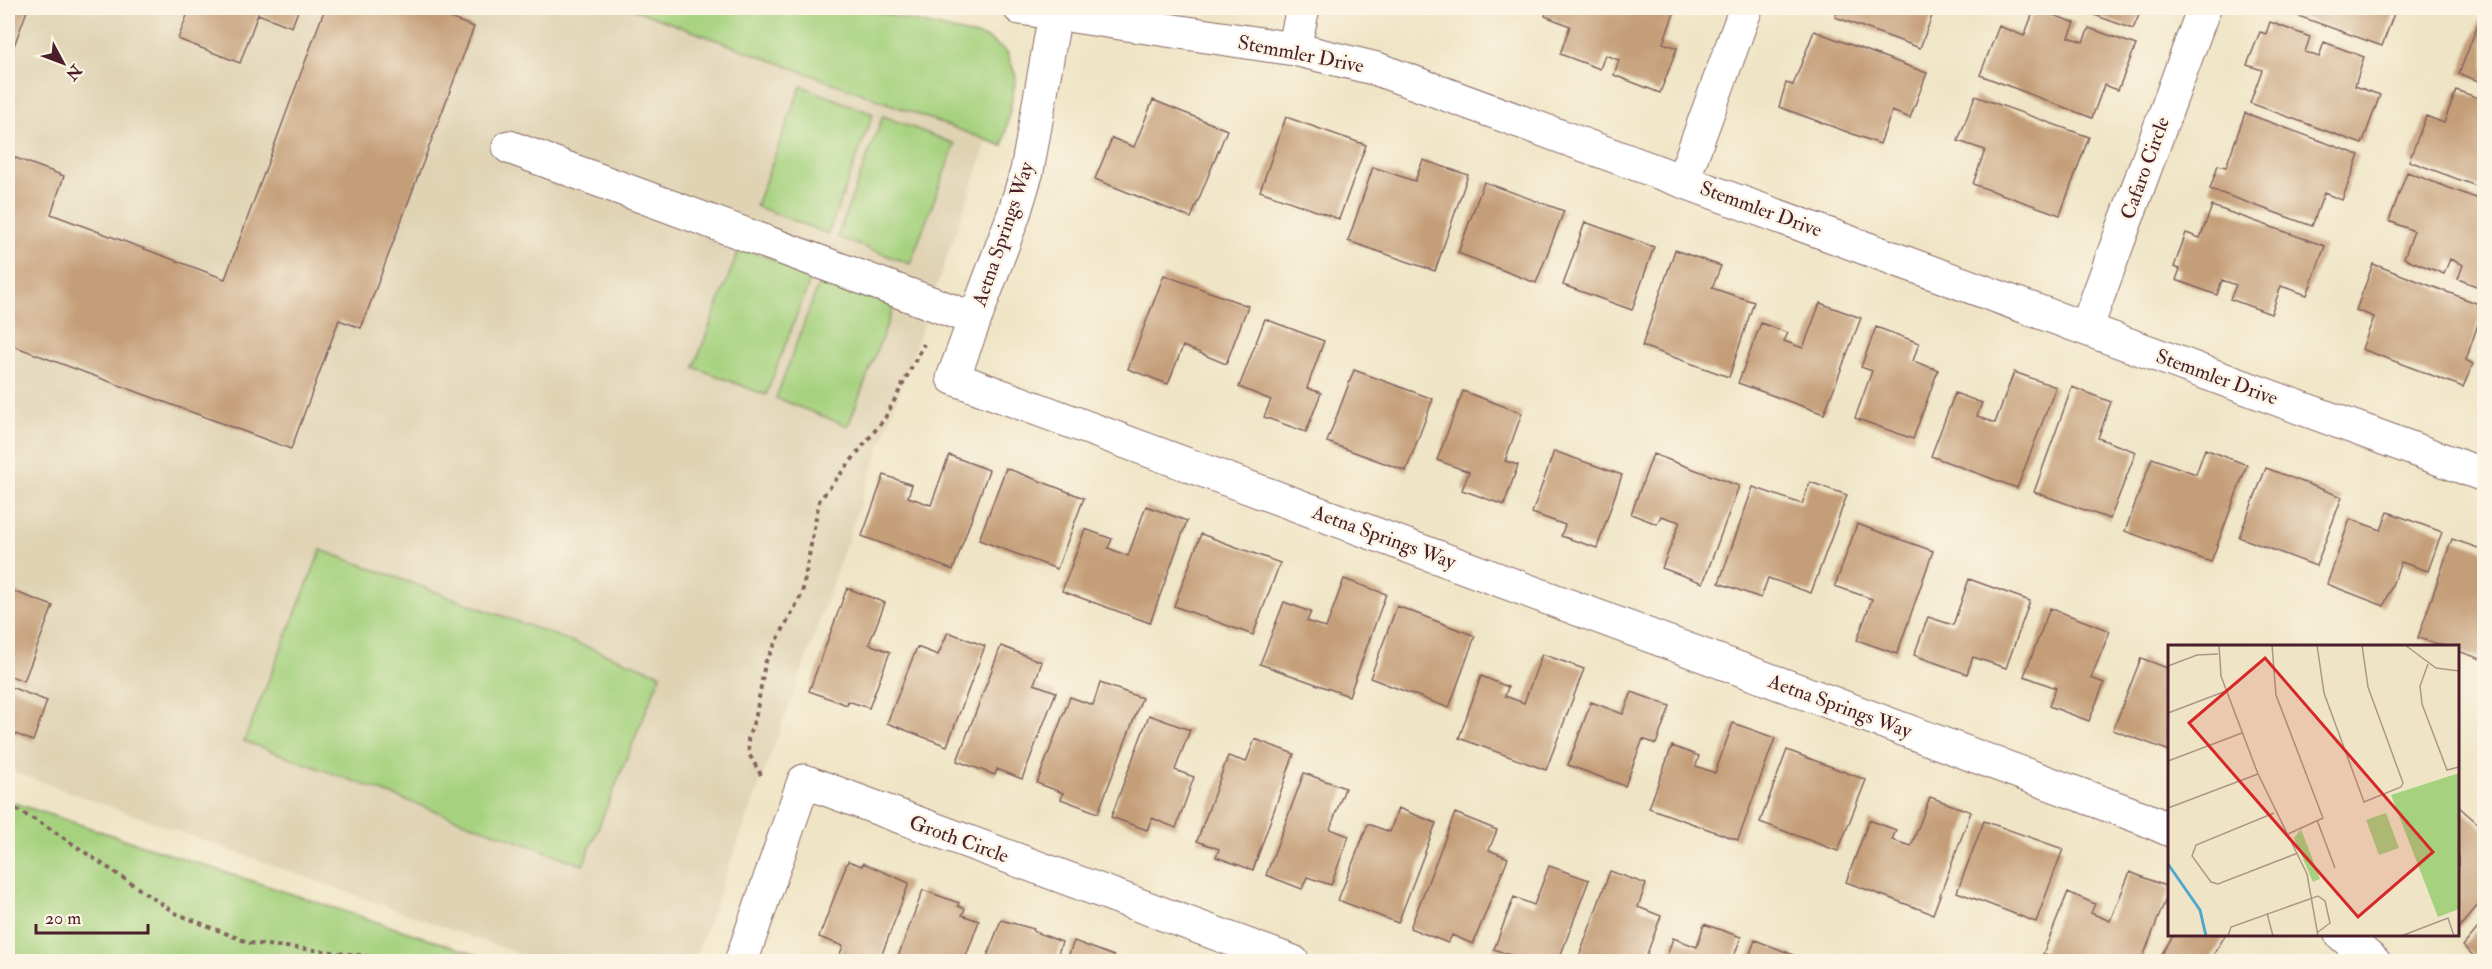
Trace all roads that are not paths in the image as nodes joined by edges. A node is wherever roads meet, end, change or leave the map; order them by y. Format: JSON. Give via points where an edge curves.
{"nodes":[{"id":1,"x":1020,"y":8,"type":"edge"},
{"id":2,"x":1302,"y":8,"type":"edge"},
{"id":3,"x":1746,"y":8,"type":"edge"},
{"id":4,"x":2204,"y":8,"type":"edge"},
{"id":5,"x":1055,"y":14,"type":"junction"},
{"id":6,"x":1294,"y":49,"type":"junction"},
{"id":7,"x":509,"y":147,"type":"dead end"},
{"id":8,"x":1683,"y":180,"type":"junction"},
{"id":9,"x":975,"y":319,"type":"junction"},
{"id":10,"x":2086,"y":328,"type":"junction"},
{"id":11,"x":2484,"y":475,"type":"edge"},
{"id":12,"x":2168,"y":830,"type":"edge"},
{"id":13,"x":2343,"y":936,"type":"edge"},
{"id":14,"x":741,"y":962,"type":"edge"},
{"id":15,"x":1293,"y":962,"type":"edge"},
{"id":16,"x":2373,"y":962,"type":"edge"}],
"edges":[{"from":1,"to":5,"type":"street","name":"Stemmler Drive"},
{"from":2,"to":6,"type":"street"},
{"from":3,"to":8,"type":"street"},
{"from":4,"to":10,"type":"street","name":"Cafaro Circle"},
{"from":5,"to":6,"type":"street","name":"Stemmler Drive"},
{"from":5,"to":9,"type":"street","name":"Aetna Springs Way","via":[[1027,171]]},
{"from":6,"to":8,"type":"street","name":"Stemmler Drive","via":[[1377,69]]},
{"from":7,"to":9,"type":"street"},
{"from":8,"to":10,"type":"street","name":"Stemmler Drive"},
{"from":9,"to":12,"type":"street","name":"Aetna Springs Way","via":[[953,378]]},
{"from":10,"to":11,"type":"street","name":"Stemmler Drive"},
{"from":13,"to":16,"type":"street"},
{"from":14,"to":15,"type":"street","name":"Groth Circle","via":[[804,782]]}]}
